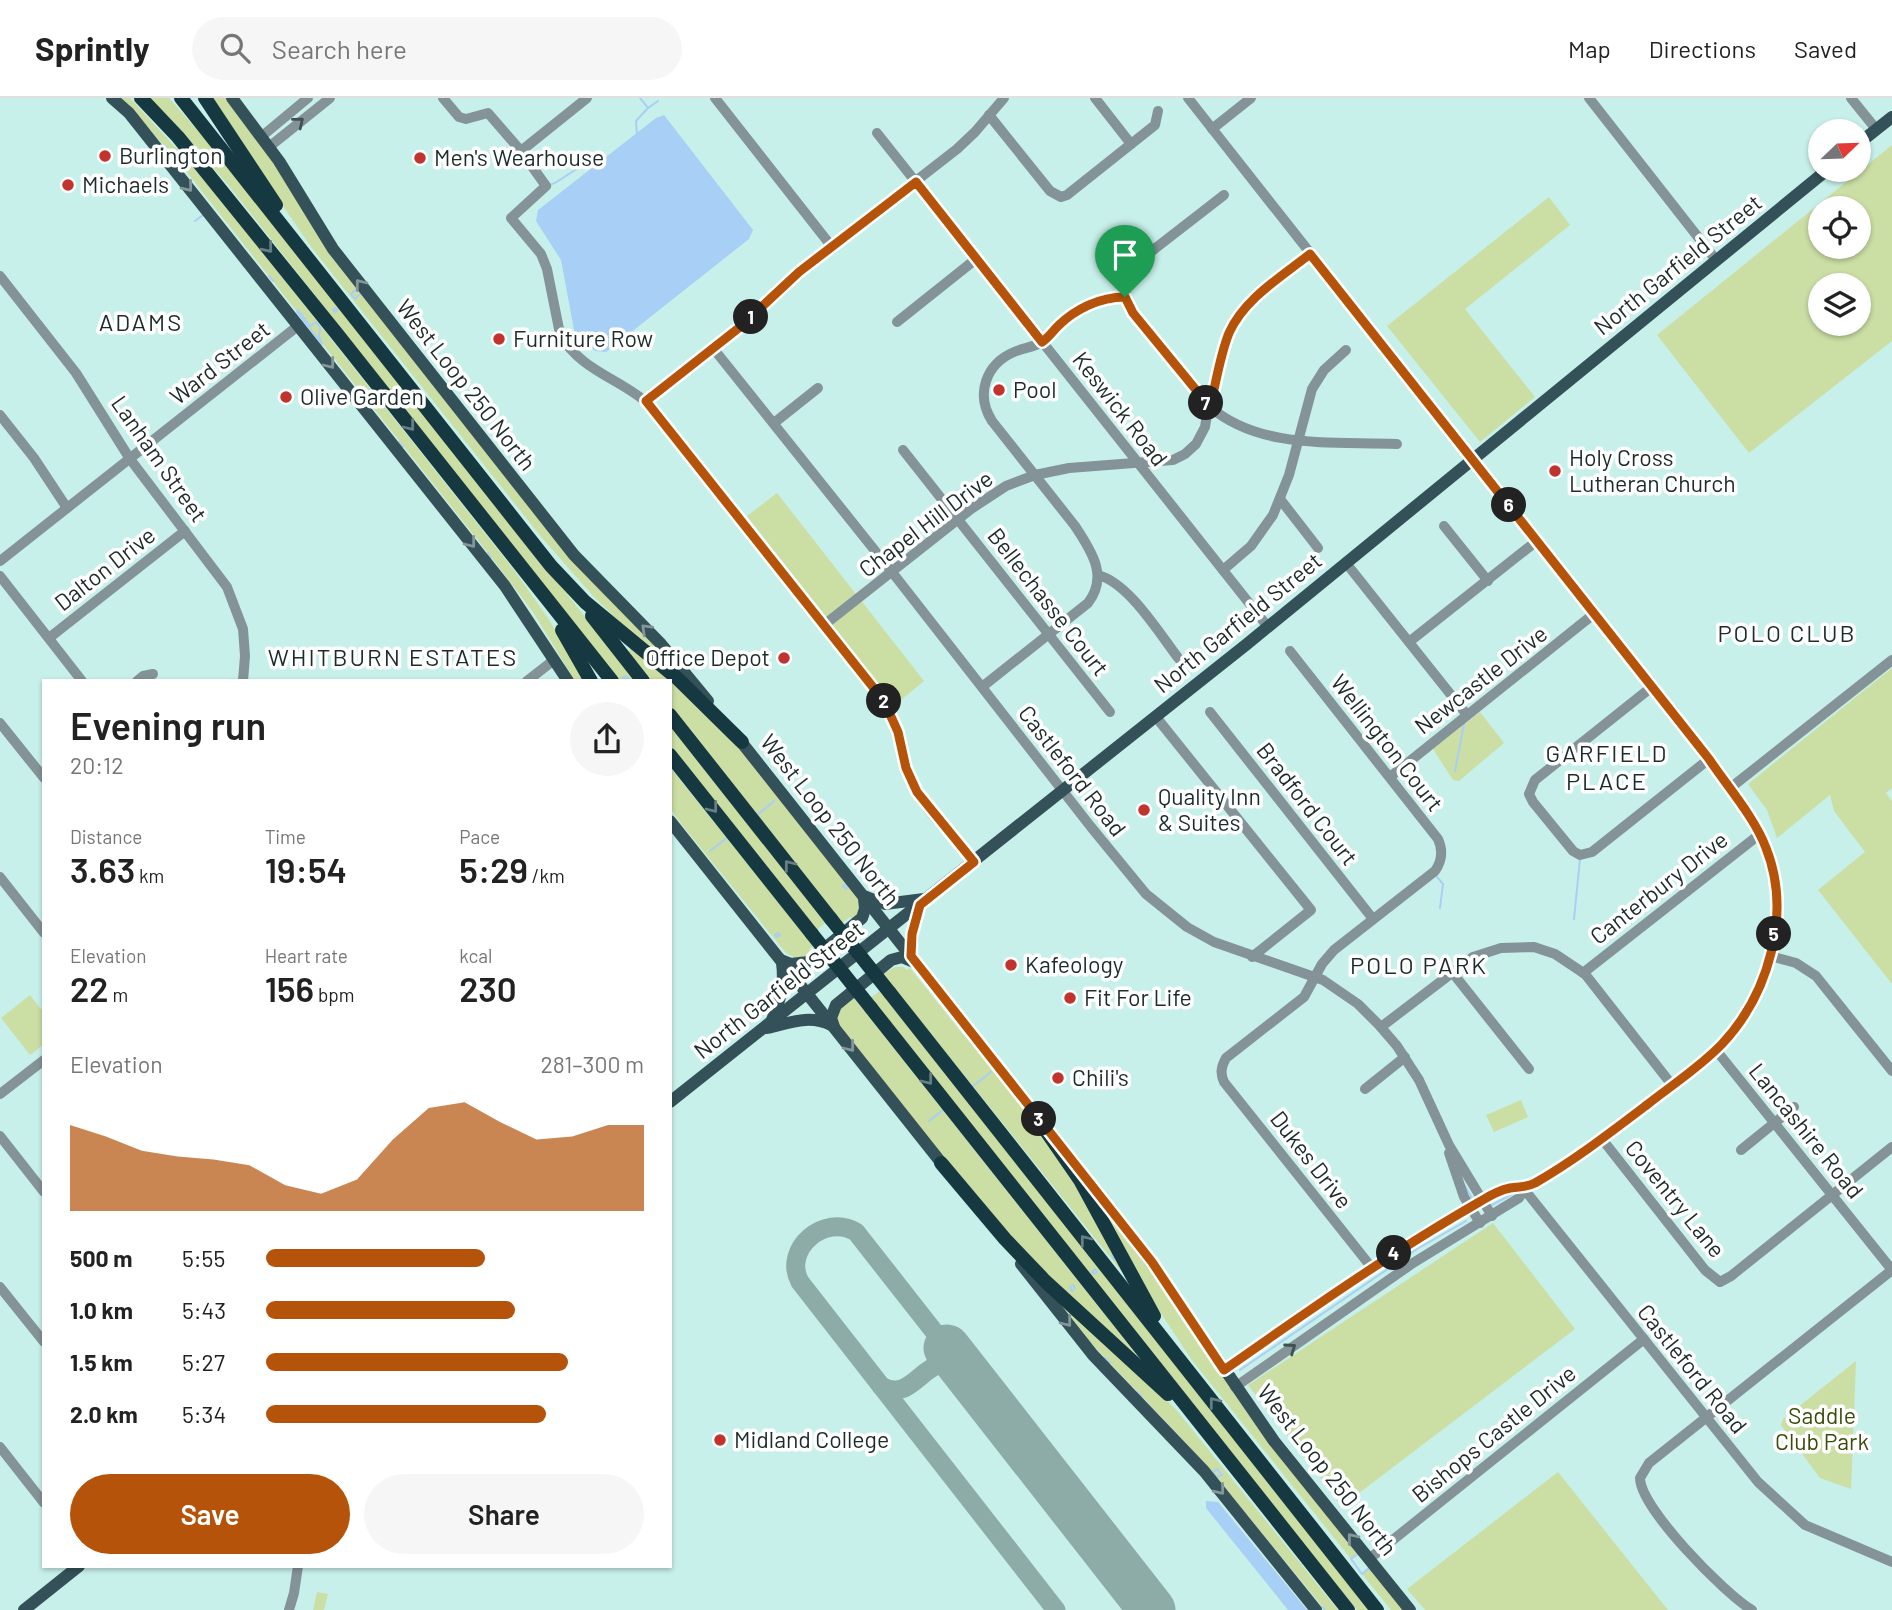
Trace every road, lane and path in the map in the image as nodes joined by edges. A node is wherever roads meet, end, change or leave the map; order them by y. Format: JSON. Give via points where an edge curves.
{"nodes":[{"id":1,"x":111,"y":98,"type":"edge"},
{"id":2,"x":181,"y":98,"type":"edge"},
{"id":3,"x":205,"y":98,"type":"edge"},
{"id":4,"x":232,"y":98,"type":"edge"},
{"id":5,"x":308,"y":98,"type":"edge"},
{"id":6,"x":330,"y":98,"type":"edge"},
{"id":7,"x":443,"y":98,"type":"edge"},
{"id":8,"x":587,"y":98,"type":"edge"},
{"id":9,"x":715,"y":98,"type":"edge"},
{"id":10,"x":1004,"y":98,"type":"edge"},
{"id":11,"x":1095,"y":98,"type":"edge"},
{"id":12,"x":1188,"y":98,"type":"edge"},
{"id":13,"x":1251,"y":98,"type":"edge"},
{"id":14,"x":1589,"y":98,"type":"edge"},
{"id":15,"x":1851,"y":98,"type":"edge"},
{"id":16,"x":142,"y":99,"type":"edge"},
{"id":17,"x":1158,"y":111,"type":"dead end"},
{"id":18,"x":989,"y":115,"type":"junction"},
{"id":19,"x":1892,"y":117,"type":"edge"},
{"id":20,"x":1212,"y":129,"type":"junction"},
{"id":21,"x":1877,"y":130,"type":"junction"},
{"id":22,"x":877,"y":133,"type":"dead end"},
{"id":23,"x":1871,"y":134,"type":"edge"},
{"id":24,"x":265,"y":142,"type":"junction"},
{"id":25,"x":1131,"y":144,"type":"junction"},
{"id":26,"x":521,"y":151,"type":"junction"},
{"id":27,"x":916,"y":182,"type":"junction"},
{"id":28,"x":1812,"y":182,"type":"edge"},
{"id":29,"x":1224,"y":195,"type":"dead end"},
{"id":30,"x":832,"y":247,"type":"junction"},
{"id":31,"x":1310,"y":254,"type":"junction"},
{"id":32,"x":976,"y":259,"type":"junction"},
{"id":33,"x":1716,"y":260,"type":"junction"},
{"id":34,"x":0,"y":276,"type":"edge"},
{"id":35,"x":324,"y":279,"type":"junction"},
{"id":36,"x":1125,"y":297,"type":"junction"},
{"id":37,"x":897,"y":322,"type":"dead end"},
{"id":38,"x":299,"y":325,"type":"junction"},
{"id":39,"x":1042,"y":342,"type":"junction"},
{"id":40,"x":713,"y":348,"type":"junction"},
{"id":41,"x":1346,"y":350,"type":"dead end"},
{"id":42,"x":818,"y":388,"type":"dead end"},
{"id":43,"x":646,"y":401,"type":"junction"},
{"id":44,"x":1210,"y":407,"type":"junction"},
{"id":45,"x":0,"y":415,"type":"edge"},
{"id":46,"x":774,"y":423,"type":"junction"},
{"id":47,"x":1297,"y":440,"type":"junction"},
{"id":48,"x":1397,"y":444,"type":"dead end"},
{"id":49,"x":902,"y":450,"type":"dead end"},
{"id":50,"x":130,"y":459,"type":"junction"},
{"id":51,"x":1473,"y":461,"type":"junction"},
{"id":52,"x":1138,"y":462,"type":"junction"},
{"id":53,"x":1035,"y":475,"type":"junction"},
{"id":54,"x":1280,"y":499,"type":"junction"},
{"id":55,"x":67,"y":508,"type":"junction"},
{"id":56,"x":958,"y":519,"type":"junction"},
{"id":57,"x":1444,"y":526,"type":"dead end"},
{"id":58,"x":185,"y":531,"type":"junction"},
{"id":59,"x":1538,"y":540,"type":"junction"},
{"id":60,"x":1318,"y":548,"type":"dead end"},
{"id":61,"x":509,"y":551,"type":"junction"},
{"id":62,"x":2,"y":557,"type":"edge"},
{"id":63,"x":1346,"y":563,"type":"junction"},
{"id":64,"x":1223,"y":570,"type":"junction"},
{"id":65,"x":892,"y":572,"type":"junction"},
{"id":66,"x":558,"y":574,"type":"junction"},
{"id":67,"x":1098,"y":575,"type":"junction"},
{"id":68,"x":0,"y":576,"type":"edge"},
{"id":69,"x":1488,"y":580,"type":"junction"},
{"id":70,"x":1595,"y":613,"type":"junction"},
{"id":71,"x":824,"y":625,"type":"junction"},
{"id":72,"x":1268,"y":627,"type":"junction"},
{"id":73,"x":1048,"y":634,"type":"junction"},
{"id":74,"x":49,"y":638,"type":"junction"},
{"id":75,"x":1409,"y":642,"type":"junction"},
{"id":76,"x":1290,"y":652,"type":"dead end"},
{"id":77,"x":1179,"y":659,"type":"dead end"},
{"id":78,"x":554,"y":660,"type":"junction"},
{"id":79,"x":1892,"y":660,"type":"edge"},
{"id":80,"x":153,"y":674,"type":"dead end"},
{"id":81,"x":80,"y":679,"type":"edge"},
{"id":82,"x":139,"y":679,"type":"edge"},
{"id":83,"x":243,"y":679,"type":"edge"},
{"id":84,"x":530,"y":679,"type":"edge"},
{"id":85,"x":567,"y":679,"type":"edge"},
{"id":86,"x":590,"y":679,"type":"edge"},
{"id":87,"x":610,"y":679,"type":"edge"},
{"id":88,"x":641,"y":679,"type":"edge"},
{"id":89,"x":1653,"y":686,"type":"junction"},
{"id":90,"x":982,"y":687,"type":"junction"},
{"id":91,"x":1110,"y":712,"type":"dead end"},
{"id":92,"x":1210,"y":712,"type":"dead end"},
{"id":93,"x":1467,"y":715,"type":"junction"},
{"id":94,"x":1156,"y":717,"type":"junction"},
{"id":95,"x":672,"y":718,"type":"edge"},
{"id":96,"x":0,"y":723,"type":"edge"},
{"id":97,"x":742,"y":742,"type":"junction"},
{"id":98,"x":672,"y":758,"type":"edge"},
{"id":99,"x":1709,"y":759,"type":"junction"},
{"id":100,"x":42,"y":776,"type":"edge"},
{"id":101,"x":1390,"y":777,"type":"junction"},
{"id":102,"x":1730,"y":789,"type":"junction"},
{"id":103,"x":1064,"y":790,"type":"junction"},
{"id":104,"x":672,"y":824,"type":"edge"},
{"id":105,"x":1760,"y":834,"type":"junction"},
{"id":106,"x":974,"y":862,"type":"junction"},
{"id":107,"x":0,"y":877,"type":"edge"},
{"id":108,"x":862,"y":895,"type":"junction"},
{"id":109,"x":924,"y":902,"type":"junction"},
{"id":110,"x":1373,"y":919,"type":"junction"},
{"id":111,"x":889,"y":929,"type":"junction"},
{"id":112,"x":42,"y":930,"type":"edge"},
{"id":113,"x":1252,"y":957,"type":"junction"},
{"id":114,"x":1770,"y":957,"type":"junction"},
{"id":115,"x":781,"y":960,"type":"junction"},
{"id":116,"x":913,"y":960,"type":"junction"},
{"id":117,"x":1452,"y":972,"type":"junction"},
{"id":118,"x":1583,"y":973,"type":"junction"},
{"id":119,"x":1316,"y":977,"type":"junction"},
{"id":120,"x":808,"y":994,"type":"junction"},
{"id":121,"x":766,"y":1026,"type":"junction"},
{"id":122,"x":834,"y":1027,"type":"junction"},
{"id":123,"x":1381,"y":1027,"type":"junction"},
{"id":124,"x":1716,"y":1050,"type":"junction"},
{"id":125,"x":1405,"y":1057,"type":"junction"},
{"id":126,"x":42,"y":1062,"type":"edge"},
{"id":127,"x":1529,"y":1069,"type":"dead end"},
{"id":128,"x":1892,"y":1071,"type":"edge"},
{"id":129,"x":1672,"y":1084,"type":"junction"},
{"id":130,"x":1365,"y":1089,"type":"dead end"},
{"id":131,"x":0,"y":1094,"type":"edge"},
{"id":132,"x":672,"y":1100,"type":"edge"},
{"id":133,"x":1794,"y":1107,"type":"dead end"},
{"id":134,"x":1031,"y":1109,"type":"junction"},
{"id":135,"x":1775,"y":1123,"type":"junction"},
{"id":136,"x":0,"y":1136,"type":"edge"},
{"id":137,"x":1602,"y":1139,"type":"junction"},
{"id":138,"x":1449,"y":1145,"type":"junction"},
{"id":139,"x":1892,"y":1147,"type":"edge"},
{"id":140,"x":1741,"y":1150,"type":"dead end"},
{"id":141,"x":941,"y":1163,"type":"junction"},
{"id":142,"x":42,"y":1189,"type":"edge"},
{"id":143,"x":1524,"y":1189,"type":"junction"},
{"id":144,"x":1832,"y":1195,"type":"junction"},
{"id":145,"x":1483,"y":1199,"type":"junction"},
{"id":146,"x":1470,"y":1207,"type":"junction"},
{"id":147,"x":1492,"y":1216,"type":"junction"},
{"id":148,"x":1480,"y":1223,"type":"junction"},
{"id":149,"x":1372,"y":1268,"type":"junction"},
{"id":150,"x":1892,"y":1270,"type":"edge"},
{"id":151,"x":0,"y":1287,"type":"edge"},
{"id":152,"x":1644,"y":1339,"type":"junction"},
{"id":153,"x":42,"y":1340,"type":"edge"},
{"id":154,"x":1188,"y":1370,"type":"junction"},
{"id":155,"x":1224,"y":1370,"type":"junction"},
{"id":156,"x":1235,"y":1387,"type":"junction"},
{"id":157,"x":1706,"y":1417,"type":"junction"},
{"id":158,"x":1205,"y":1429,"type":"junction"},
{"id":159,"x":0,"y":1447,"type":"edge"},
{"id":160,"x":42,"y":1500,"type":"edge"},
{"id":161,"x":1369,"y":1559,"type":"junction"},
{"id":162,"x":1892,"y":1562,"type":"edge"},
{"id":163,"x":76,"y":1568,"type":"edge"},
{"id":164,"x":298,"y":1568,"type":"edge"},
{"id":165,"x":24,"y":1610,"type":"edge"},
{"id":166,"x":289,"y":1610,"type":"edge"},
{"id":167,"x":1316,"y":1610,"type":"edge"},
{"id":168,"x":1348,"y":1610,"type":"edge"},
{"id":169,"x":1377,"y":1610,"type":"edge"},
{"id":170,"x":1410,"y":1610,"type":"edge"},
{"id":171,"x":1752,"y":1610,"type":"edge"}],
"edges":[{"from":1,"to":38,"type":"main road","one_way":true,"via":[[129,113]]},
{"from":2,"to":35,"type":"highway"},
{"from":3,"to":35,"type":"highway"},
{"from":4,"to":24,"type":"main road","name":"West Loop 250 North"},
{"from":5,"to":24,"type":"street"},
{"from":24,"to":6,"type":"street","one_way":true},
{"from":7,"to":26,"type":"street","via":[[459,117],[488,113]]},
{"from":8,"to":26,"type":"street"},
{"from":9,"to":30,"type":"street"},
{"from":10,"to":18,"type":"street"},
{"from":11,"to":25,"type":"street"},
{"from":12,"to":20,"type":"street"},
{"from":13,"to":20,"type":"street"},
{"from":14,"to":33,"type":"street"},
{"from":15,"to":21,"type":"street"},
{"from":16,"to":61,"type":"highway","one_way":true,"via":[[178,137]]},
{"from":17,"to":25,"type":"street","via":[[1155,125]]},
{"from":18,"to":25,"type":"street","via":[[1057,197],[1067,195]]},
{"from":18,"to":27,"type":"street"},
{"from":19,"to":21,"type":"main road"},
{"from":20,"to":31,"type":"street"},
{"from":21,"to":23,"type":"main road"},
{"from":22,"to":27,"type":"street","name":"Keswick Road"},
{"from":97,"to":24,"type":"main road","name":"West Loop 250 North","one_way":true,"via":[[661,644],[574,555],[333,249]]},
{"from":26,"to":43,"type":"street","via":[[545,186],[511,218],[541,254],[560,334],[597,373]]},
{"from":27,"to":30,"type":"street"},
{"from":27,"to":32,"type":"street","name":"Keswick Road"},
{"from":28,"to":33,"type":"main road","name":"North Garfield Street"},
{"from":29,"to":36,"type":"street","via":[[1139,261],[1128,278]]},
{"from":30,"to":40,"type":"street"},
{"from":31,"to":44,"type":"street","name":"Chapel Hill Drive","via":[[1254,299],[1235,322]]},
{"from":31,"to":51,"type":"street"},
{"from":32,"to":37,"type":"street"},
{"from":32,"to":39,"type":"street","name":"Keswick Road"},
{"from":33,"to":51,"type":"main road","name":"North Garfield Street"},
{"from":34,"to":50,"type":"street","name":"Lanham Street","via":[[83,383]]},
{"from":35,"to":66,"type":"highway"},
{"from":36,"to":39,"type":"street","via":[[1086,306]]},
{"from":36,"to":44,"type":"street"},
{"from":38,"to":50,"type":"street","name":"Ward Street"},
{"from":38,"to":78,"type":"main road","one_way":true,"via":[[505,586]]},
{"from":39,"to":52,"type":"street","name":"Keswick Road"},
{"from":39,"to":53,"type":"street","via":[[999,361],[983,390],[988,414]]},
{"from":40,"to":43,"type":"street"},
{"from":40,"to":46,"type":"street","name":"Castleford Road"},
{"from":41,"to":47,"type":"street","via":[[1314,383]]},
{"from":42,"to":46,"type":"street"},
{"from":43,"to":71,"type":"street"},
{"from":44,"to":47,"type":"street","via":[[1247,430]]},
{"from":44,"to":52,"type":"street","name":"Chapel Hill Drive","via":[[1200,438],[1185,454],[1166,461]]},
{"from":45,"to":55,"type":"street"},
{"from":46,"to":65,"type":"street","name":"Castleford Road"},
{"from":47,"to":48,"type":"street"},
{"from":47,"to":54,"type":"street"},
{"from":49,"to":56,"type":"street","name":"Bellechasse Court"},
{"from":50,"to":55,"type":"street","name":"Ward Street"},
{"from":50,"to":58,"type":"street","name":"Lanham Street"},
{"from":51,"to":59,"type":"street"},
{"from":51,"to":63,"type":"main road","name":"North Garfield Street"},
{"from":52,"to":53,"type":"street","name":"Chapel Hill Drive"},
{"from":52,"to":64,"type":"street","name":"Keswick Road"},
{"from":53,"to":56,"type":"street","name":"Chapel Hill Drive","via":[[989,495]]},
{"from":53,"to":67,"type":"street","via":[[1080,533]]},
{"from":54,"to":60,"type":"street"},
{"from":54,"to":64,"type":"street","via":[[1261,534]]},
{"from":55,"to":62,"type":"street","name":"Ward Street"},
{"from":56,"to":65,"type":"street","name":"Chapel Hill Drive"},
{"from":56,"to":73,"type":"street","name":"Bellechasse Court"},
{"from":57,"to":69,"type":"street"},
{"from":58,"to":74,"type":"street","name":"Dalton Drive"},
{"from":58,"to":83,"type":"street","name":"Lanham Street","via":[[219,574],[235,604],[245,644]]},
{"from":59,"to":69,"type":"street"},
{"from":59,"to":70,"type":"street"},
{"from":61,"to":86,"type":"highway"},
{"from":61,"to":87,"type":"highway"},
{"from":63,"to":72,"type":"main road","name":"North Garfield Street"},
{"from":63,"to":75,"type":"street"},
{"from":64,"to":72,"type":"street","name":"Keswick Road"},
{"from":65,"to":71,"type":"street","name":"Chapel Hill Drive"},
{"from":65,"to":90,"type":"street","name":"Castleford Road"},
{"from":66,"to":88,"type":"highway"},
{"from":66,"to":97,"type":"highway"},
{"from":67,"to":73,"type":"street","via":[[1088,603]]},
{"from":67,"to":77,"type":"street","via":[[1125,590]]},
{"from":68,"to":74,"type":"street"},
{"from":69,"to":75,"type":"street"},
{"from":70,"to":89,"type":"street"},
{"from":70,"to":93,"type":"street","name":"Newcastle Drive"},
{"from":71,"to":106,"type":"street","via":[[890,712],[907,772],[921,799]]},
{"from":72,"to":94,"type":"main road","name":"North Garfield Street"},
{"from":73,"to":90,"type":"street"},
{"from":73,"to":91,"type":"street","name":"Bellechasse Court"},
{"from":74,"to":81,"type":"street"},
{"from":75,"to":93,"type":"street"},
{"from":76,"to":101,"type":"street","name":"Wellington Court"},
{"from":78,"to":84,"type":"street"},
{"from":78,"to":85,"type":"main road"},
{"from":79,"to":102,"type":"street"},
{"from":80,"to":82,"type":"street"},
{"from":89,"to":99,"type":"street"},
{"from":89,"to":99,"type":"street","via":[[1535,780],[1529,794],[1533,802],[1573,851],[1586,855]]},
{"from":90,"to":103,"type":"street","name":"Castleford Road"},
{"from":92,"to":110,"type":"street","name":"Bradford Court"},
{"from":93,"to":101,"type":"street","name":"Newcastle Drive"},
{"from":94,"to":103,"type":"main road","name":"North Garfield Street"},
{"from":94,"to":113,"type":"street","via":[[1311,910]]},
{"from":154,"to":95,"type":"highway","one_way":true,"bridge":true},
{"from":96,"to":100,"type":"street"},
{"from":97,"to":108,"type":"main road","name":"West Loop 250 North"},
{"from":98,"to":158,"type":"highway","one_way":true,"bridge":true},
{"from":99,"to":102,"type":"street"},
{"from":101,"to":110,"type":"street","name":"Wellington Court","via":[[1438,839],[1440,863]]},
{"from":102,"to":105,"type":"street"},
{"from":103,"to":106,"type":"main road","name":"North Garfield Street"},
{"from":103,"to":113,"type":"street","name":"Castleford Road","via":[[1156,903],[1199,934]]},
{"from":104,"to":115,"type":"main road"},
{"from":105,"to":114,"type":"street","via":[[1776,886]]},
{"from":105,"to":118,"type":"street","name":"Canterbury Drive"},
{"from":106,"to":109,"type":"main road","name":"North Garfield Street"},
{"from":107,"to":112,"type":"street"},
{"from":108,"to":109,"type":"main road","via":[[881,903]]},
{"from":108,"to":111,"type":"main road","name":"West Loop 250 North"},
{"from":108,"to":115,"type":"main road","via":[[866,909],[862,918],[808,962]]},
{"from":109,"to":111,"type":"main road","name":"North Garfield Street"},
{"from":109,"to":116,"type":"main road","via":[[912,934]]},
{"from":110,"to":119,"type":"street","via":[[1331,953]]},
{"from":111,"to":116,"type":"main road","name":"West Loop 250 North"},
{"from":111,"to":120,"type":"main road","name":"North Garfield Street"},
{"from":113,"to":119,"type":"street","name":"Castleford Road"},
{"from":114,"to":124,"type":"street","via":[[1747,1009]]},
{"from":114,"to":128,"type":"street","via":[[1796,963],[1816,976]]},
{"from":115,"to":120,"type":"main road"},
{"from":115,"to":121,"type":"main road","via":[[782,996]]},
{"from":116,"to":122,"type":"main road","via":[[891,960],[836,1004],[831,1015]]},
{"from":116,"to":134,"type":"main road","name":"West Loop 250 North"},
{"from":117,"to":118,"type":"street","via":[[1473,957],[1516,946],[1555,954]]},
{"from":117,"to":123,"type":"street"},
{"from":117,"to":127,"type":"street"},
{"from":118,"to":129,"type":"street"},
{"from":119,"to":123,"type":"street","name":"Castleford Road","via":[[1348,996]]},
{"from":119,"to":149,"type":"street","name":"Dukes Drive","via":[[1304,997],[1226,1058],[1221,1074]]},
{"from":120,"to":121,"type":"main road","name":"North Garfield Street"},
{"from":120,"to":122,"type":"main road"},
{"from":121,"to":122,"type":"main road","via":[[804,1019]]},
{"from":121,"to":132,"type":"main road","name":"North Garfield Street"},
{"from":122,"to":141,"type":"main road","one_way":true},
{"from":123,"to":125,"type":"street","name":"Castleford Road"},
{"from":124,"to":129,"type":"street"},
{"from":124,"to":135,"type":"street","name":"Lancashire Road"},
{"from":125,"to":130,"type":"street"},
{"from":125,"to":138,"type":"street","name":"Castleford Road"},
{"from":126,"to":131,"type":"street"},
{"from":129,"to":137,"type":"street"},
{"from":133,"to":135,"type":"street"},
{"from":134,"to":154,"type":"highway","via":[[1080,1180]]},
{"from":134,"to":155,"type":"main road","name":"West Loop 250 North","via":[[1152,1262]]},
{"from":135,"to":140,"type":"street"},
{"from":135,"to":144,"type":"street","name":"Lancashire Road"},
{"from":136,"to":142,"type":"street"},
{"from":137,"to":143,"type":"street"},
{"from":137,"to":144,"type":"street","name":"Coventry Lane","via":[[1705,1270],[1720,1282]]},
{"from":138,"to":145,"type":"street","name":"Castleford Road"},
{"from":138,"to":146,"type":"street","name":"Castleford Road"},
{"from":139,"to":144,"type":"street"},
{"from":141,"to":158,"type":"highway","via":[[1046,1282]]},
{"from":141,"to":167,"type":"main road","one_way":true,"via":[[1093,1355],[1205,1471]]},
{"from":143,"to":145,"type":"street","via":[[1511,1188]]},
{"from":143,"to":147,"type":"street","via":[[1519,1198]]},
{"from":143,"to":152,"type":"street","name":"Castleford Road"},
{"from":144,"to":150,"type":"street","name":"Lancashire Road"},
{"from":145,"to":146,"type":"street"},
{"from":145,"to":147,"type":"street","name":"Castleford Road"},
{"from":146,"to":148,"type":"street","name":"Castleford Road"},
{"from":146,"to":149,"type":"street"},
{"from":147,"to":148,"type":"street"},
{"from":156,"to":148,"type":"street","one_way":true,"via":[[1413,1263]]},
{"from":149,"to":155,"type":"street"},
{"from":150,"to":157,"type":"street"},
{"from":151,"to":153,"type":"street"},
{"from":152,"to":157,"type":"street","name":"Castleford Road"},
{"from":152,"to":161,"type":"street","name":"Bishops Castle Drive"},
{"from":169,"to":154,"type":"highway","one_way":true},
{"from":155,"to":156,"type":"main road","name":"West Loop 250 North"},
{"from":161,"to":156,"type":"main road","name":"West Loop 250 North","one_way":true},
{"from":157,"to":162,"type":"street","name":"Castleford Road","via":[[1758,1482],[1805,1525]]},
{"from":157,"to":171,"type":"street","via":[[1649,1463],[1640,1478],[1645,1497],[1700,1565]]},
{"from":158,"to":168,"type":"highway"},
{"from":159,"to":160,"type":"street"},
{"from":161,"to":170,"type":"main road","name":"West Loop 250 North"},
{"from":163,"to":165,"type":"main road"},
{"from":164,"to":166,"type":"street"}]}
